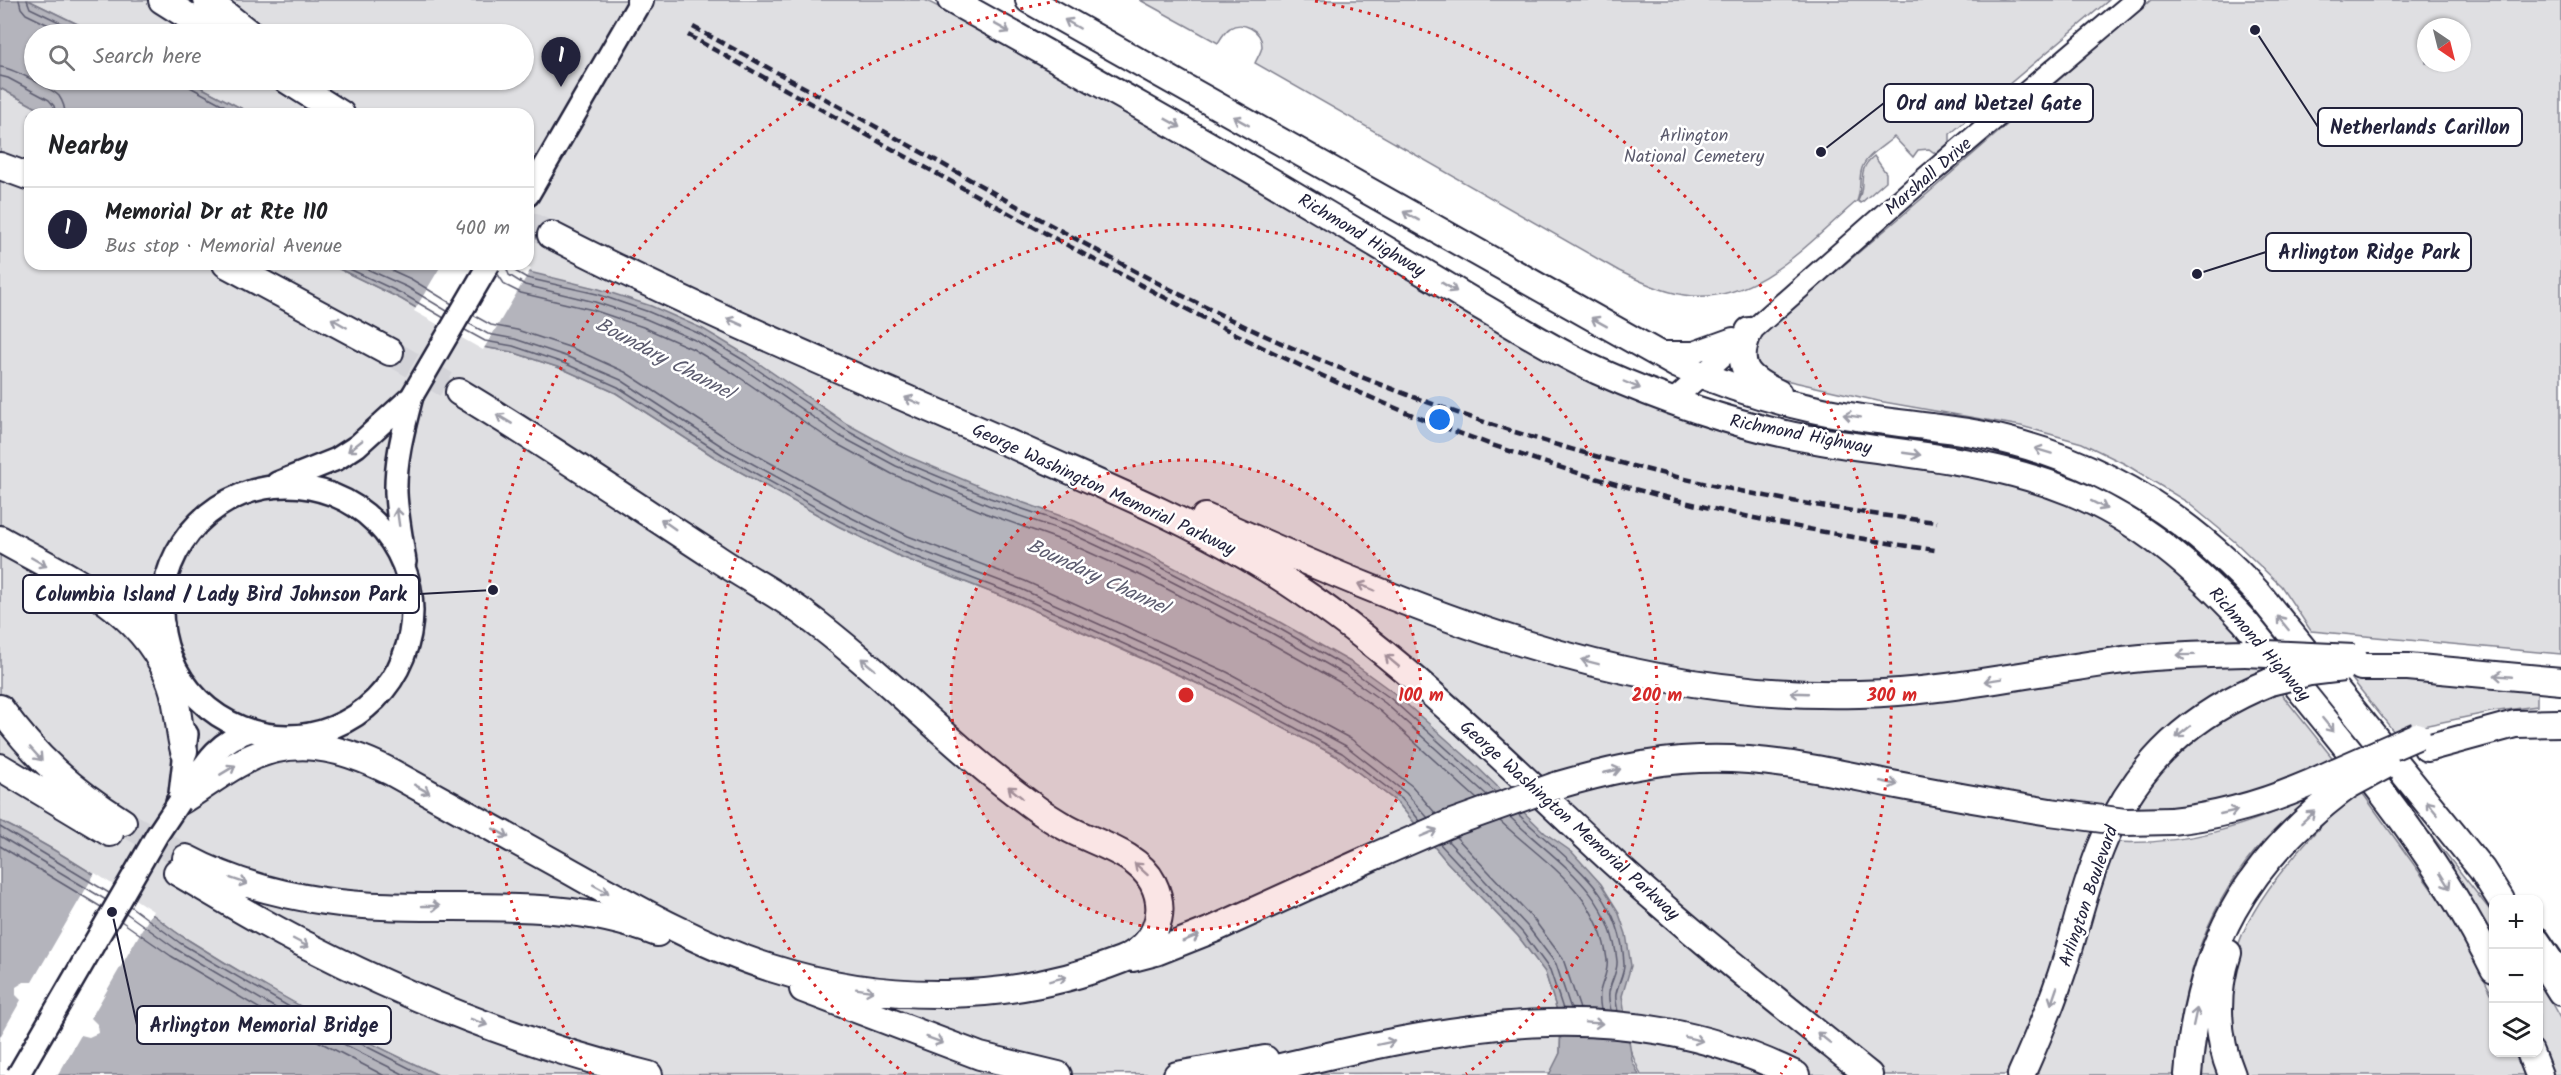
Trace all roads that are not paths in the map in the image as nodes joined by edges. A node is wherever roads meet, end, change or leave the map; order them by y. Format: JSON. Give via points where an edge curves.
{"nodes":[{"id":1,"x":162,"y":0,"type":"edge"},
{"id":2,"x":207,"y":0,"type":"edge"},
{"id":3,"x":640,"y":0,"type":"edge"},
{"id":4,"x":951,"y":0,"type":"edge"},
{"id":5,"x":1029,"y":0,"type":"edge"},
{"id":6,"x":2135,"y":0,"type":"edge"},
{"id":7,"x":200,"y":24,"type":"edge"},
{"id":8,"x":237,"y":24,"type":"edge"},
{"id":9,"x":303,"y":90,"type":"edge"},
{"id":10,"x":314,"y":90,"type":"edge"},
{"id":11,"x":332,"y":108,"type":"edge"},
{"id":12,"x":335,"y":108,"type":"edge"},
{"id":13,"x":0,"y":166,"type":"edge"},
{"id":14,"x":24,"y":175,"type":"edge"},
{"id":15,"x":534,"y":184,"type":"edge"},
{"id":16,"x":551,"y":235,"type":"tunnel mouth"},
{"id":17,"x":237,"y":270,"type":"edge"},
{"id":18,"x":486,"y":270,"type":"edge"},
{"id":19,"x":1749,"y":332,"type":"junction"},
{"id":20,"x":1650,"y":351,"type":"junction"},
{"id":21,"x":390,"y":352,"type":"tunnel mouth"},
{"id":22,"x":1700,"y":375,"type":"junction"},
{"id":23,"x":459,"y":392,"type":"tunnel mouth"},
{"id":24,"x":1671,"y":402,"type":"junction"},
{"id":25,"x":407,"y":406,"type":"junction"},
{"id":26,"x":1810,"y":408,"type":"junction"},
{"id":27,"x":1094,"y":481,"type":"junction"},
{"id":28,"x":271,"y":485,"type":"junction"},
{"id":29,"x":0,"y":539,"type":"edge"},
{"id":30,"x":407,"y":575,"type":"junction"},
{"id":31,"x":77,"y":584,"type":"junction"},
{"id":32,"x":161,"y":625,"type":"junction"},
{"id":33,"x":2357,"y":662,"type":"junction"},
{"id":34,"x":177,"y":667,"type":"junction"},
{"id":35,"x":2561,"y":681,"type":"edge"},
{"id":36,"x":0,"y":708,"type":"edge"},
{"id":37,"x":2561,"y":723,"type":"edge"},
{"id":38,"x":250,"y":730,"type":"junction"},
{"id":39,"x":306,"y":734,"type":"junction"},
{"id":40,"x":184,"y":751,"type":"junction"},
{"id":41,"x":0,"y":767,"type":"edge"},
{"id":42,"x":392,"y":772,"type":"junction"},
{"id":43,"x":2343,"y":778,"type":"junction"},
{"id":44,"x":179,"y":802,"type":"junction"},
{"id":45,"x":2272,"y":854,"type":"junction"},
{"id":46,"x":2482,"y":870,"type":"junction"},
{"id":47,"x":2498,"y":895,"type":"edge"},
{"id":48,"x":2503,"y":895,"type":"edge"},
{"id":49,"x":2543,"y":946,"type":"edge"},
{"id":50,"x":726,"y":950,"type":"junction"},
{"id":51,"x":2489,"y":961,"type":"edge"},
{"id":52,"x":1115,"y":963,"type":"junction"},
{"id":53,"x":2543,"y":964,"type":"edge"},
{"id":54,"x":767,"y":967,"type":"junction"},
{"id":55,"x":2561,"y":972,"type":"edge"},
{"id":56,"x":2561,"y":992,"type":"edge"},
{"id":57,"x":1358,"y":1049,"type":"junction"},
{"id":58,"x":2532,"y":1057,"type":"edge"},
{"id":59,"x":18,"y":1075,"type":"edge"},
{"id":60,"x":649,"y":1075,"type":"edge"},
{"id":61,"x":1058,"y":1075,"type":"edge"},
{"id":62,"x":1177,"y":1075,"type":"edge"},
{"id":63,"x":1247,"y":1075,"type":"edge"},
{"id":64,"x":1796,"y":1075,"type":"edge"},
{"id":65,"x":1869,"y":1075,"type":"edge"},
{"id":66,"x":2021,"y":1075,"type":"edge"},
{"id":67,"x":2188,"y":1075,"type":"edge"},
{"id":68,"x":2232,"y":1075,"type":"edge"},
{"id":69,"x":2539,"y":1075,"type":"edge"}],
"edges":[{"from":1,"to":7,"type":"highway"},
{"from":2,"to":8,"type":"highway"},
{"from":3,"to":15,"type":"main road"},
{"from":4,"to":24,"type":"highway","name":"Richmond Highway","one_way":true,"via":[[1201,139],[1532,336],[1594,369]]},
{"from":20,"to":5,"type":"highway","name":"Richmond Highway","one_way":true},
{"from":6,"to":19,"type":"street","name":"Marshall Drive"},
{"from":9,"to":11,"type":"highway"},
{"from":10,"to":12,"type":"highway"},
{"from":13,"to":14,"type":"highway"},
{"from":27,"to":16,"type":"highway","name":"George Washington Memorial Parkway","one_way":true,"via":[[672,294]]},
{"from":21,"to":17,"type":"highway","one_way":true},
{"from":18,"to":25,"type":"main road","bridge":true},
{"from":19,"to":20,"type":"street","name":"Marshall Drive","via":[[1694,352]]},
{"from":19,"to":22,"type":"street","name":"Marshall Drive"},
{"from":19,"to":26,"type":"highway","via":[[1742,356],[1751,378]]},
{"from":20,"to":22,"type":"highway","name":"Richmond Highway"},
{"from":22,"to":24,"type":"street","name":"Marshall Drive"},
{"from":22,"to":26,"type":"highway","name":"Richmond Highway","via":[[1741,391]]},
{"from":52,"to":23,"type":"highway","one_way":true,"via":[[1148,944],[1160,915],[1156,891],[1140,866],[1063,826],[1026,801],[857,656],[782,598]]},
{"from":24,"to":51,"type":"highway","name":"Richmond Highway","one_way":true,"via":[[1792,436],[1999,468],[2072,492],[2157,540],[2245,622],[2380,790],[2448,884]]},
{"from":25,"to":28,"type":"main road","one_way":true,"via":[[337,459]]},
{"from":30,"to":25,"type":"main road","one_way":true,"via":[[396,491]]},
{"from":46,"to":26,"type":"highway","name":"Richmond Highway","one_way":true,"via":[[2258,593],[2226,558],[2182,522],[2130,489],[2044,451],[1979,434]]},
{"from":33,"to":27,"type":"highway","one_way":true,"bridge":true,"via":[[2245,653],[2132,659],[1886,693],[1783,693],[1681,682],[1566,657],[1482,631],[1359,585],[1170,501]]},
{"from":65,"to":27,"type":"highway","name":"George Washington Memorial Parkway","one_way":true,"via":[[1652,897],[1446,707],[1348,624],[1249,558]]},
{"from":28,"to":30,"type":"main road","via":[[310,490],[353,509],[376,527]]},
{"from":28,"to":32,"type":"main road","via":[[233,496],[192,527],[166,571]]},
{"from":29,"to":31,"type":"highway","one_way":true},
{"from":30,"to":39,"type":"main road","via":[[414,604],[414,627],[398,674],[386,689],[357,711]]},
{"from":31,"to":32,"type":"highway","via":[[116,595]]},
{"from":31,"to":40,"type":"highway","via":[[127,617],[158,655],[175,696]]},
{"from":32,"to":34,"type":"main road"},
{"from":35,"to":33,"type":"highway","name":"Arlington Boulevard","one_way":true},
{"from":33,"to":66,"type":"highway","name":"Arlington Boulevard","one_way":true,"bridge":true,"via":[[2270,682],[2227,701],[2158,755],[2117,811],[2100,849],[2047,1017]]},
{"from":34,"to":38,"type":"main road","via":[[207,705]]},
{"from":34,"to":40,"type":"main road","via":[[187,693]]},
{"from":36,"to":41,"type":"highway","one_way":true,"via":[[47,766],[119,829]]},
{"from":37,"to":43,"type":"highway","bridge":true,"via":[[2516,724],[2422,742],[2388,764]]},
{"from":38,"to":39,"type":"main road"},
{"from":38,"to":44,"type":"main road","via":[[214,751]]},
{"from":39,"to":42,"type":"highway","via":[[363,746]]},
{"from":40,"to":44,"type":"main road"},
{"from":44,"to":42,"type":"highway","one_way":true,"via":[[250,758],[293,747],[330,747]]},
{"from":42,"to":50,"type":"highway","one_way":true,"via":[[627,903]]},
{"from":45,"to":43,"type":"highway","one_way":true},
{"from":52,"to":43,"type":"highway","one_way":true,"bridge":true,"via":[[1205,932],[1459,820],[1555,786],[1654,763],[1748,760],[1821,768],[1934,792],[2117,821],[2171,821],[2215,815]]},
{"from":44,"to":59,"type":"main road","bridge":true},
{"from":67,"to":45,"type":"highway","one_way":true,"via":[[2193,1024],[2207,966],[2238,901]]},
{"from":45,"to":68,"type":"highway","via":[[2238,926],[2221,978],[2219,1023]]},
{"from":46,"to":47,"type":"highway","name":"Richmond Highway"},
{"from":46,"to":48,"type":"main road"},
{"from":49,"to":55,"type":"main road"},
{"from":50,"to":54,"type":"highway"},
{"from":50,"to":60,"type":"highway","via":[[675,940],[628,923],[566,911],[324,901],[279,893],[181,865],[307,946],[401,991],[500,1030]]},
{"from":54,"to":52,"type":"highway","one_way":true,"via":[[834,985],[928,994],[1025,987]]},
{"from":53,"to":56,"type":"highway"},
{"from":54,"to":61,"type":"highway","one_way":true,"via":[[810,994],[999,1062]]},
{"from":57,"to":62,"type":"highway","via":[[1267,1058]]},
{"from":57,"to":63,"type":"highway"},
{"from":57,"to":64,"type":"highway","one_way":true,"via":[[1471,1028],[1551,1022],[1637,1027],[1732,1050]]},
{"from":58,"to":69,"type":"highway"}]}
